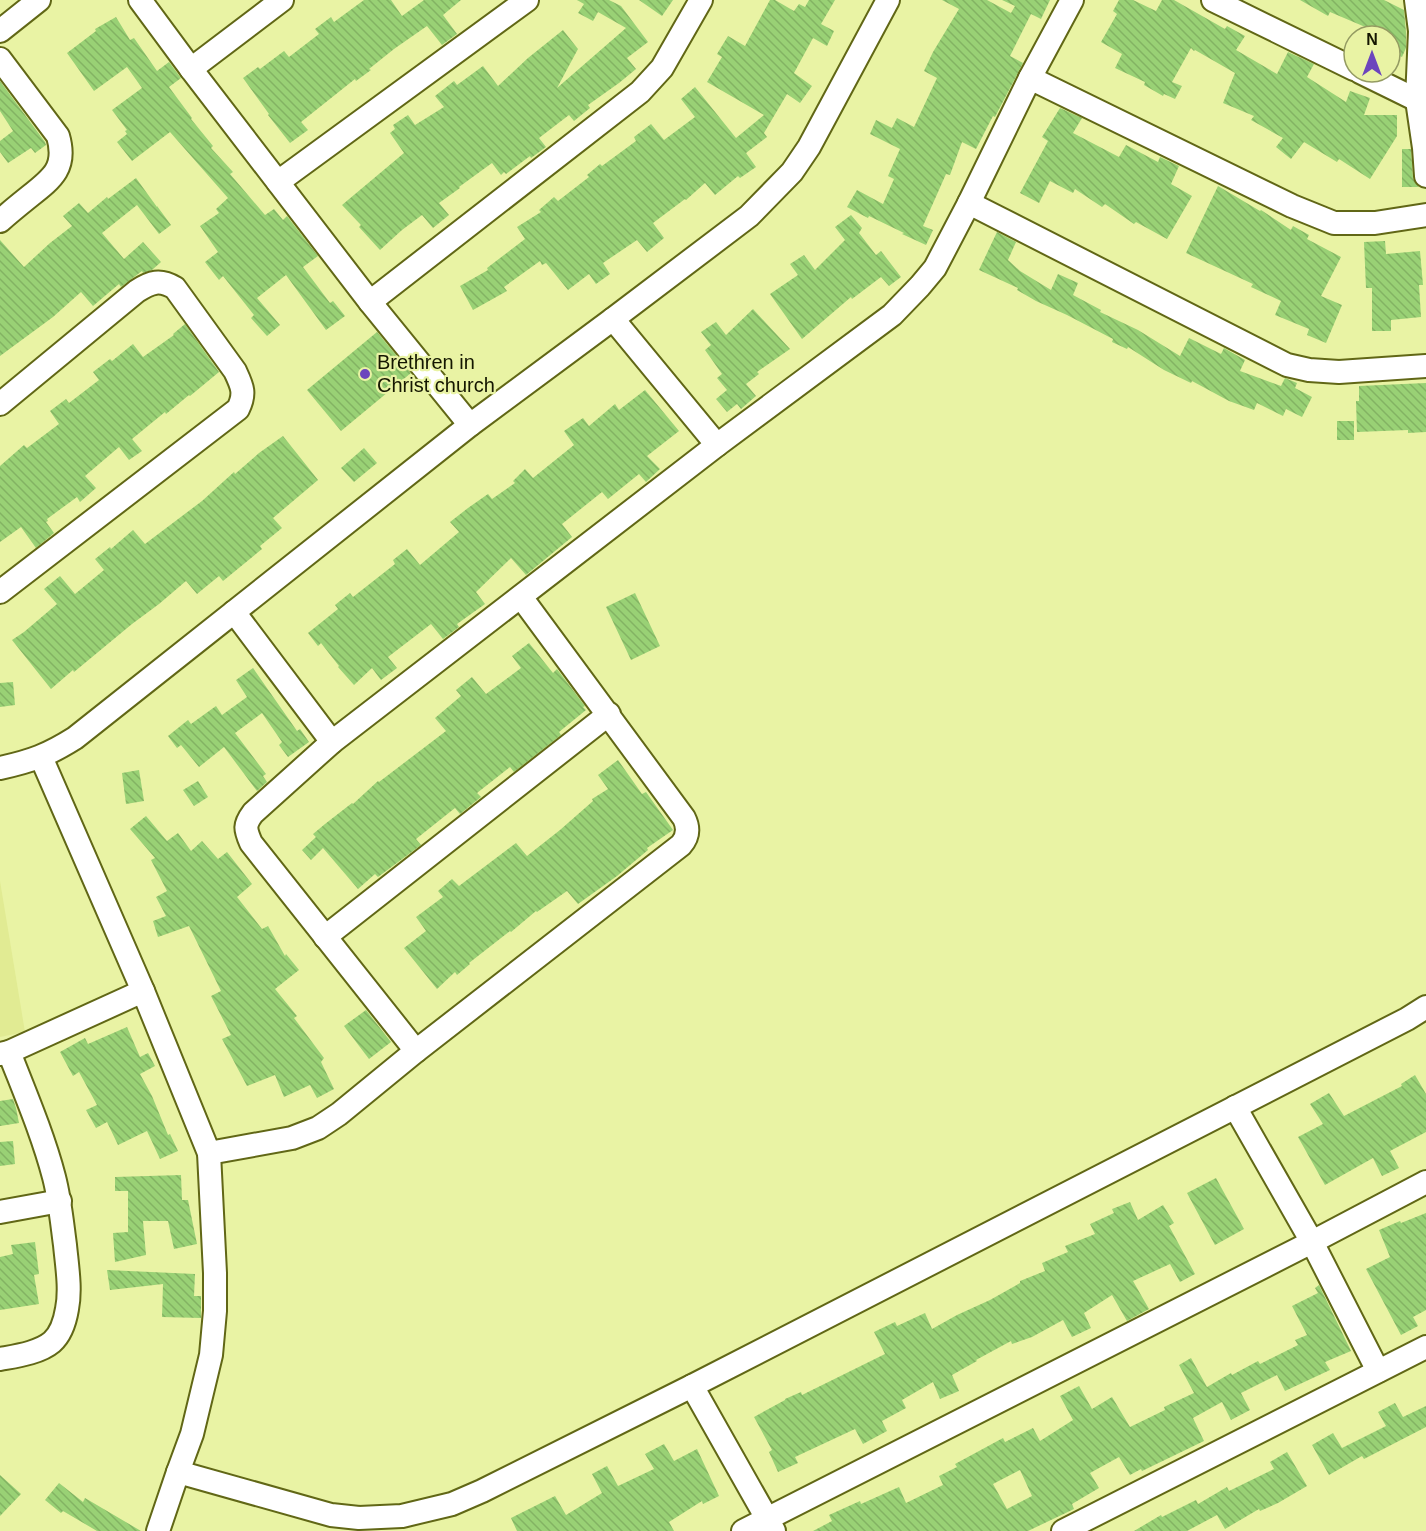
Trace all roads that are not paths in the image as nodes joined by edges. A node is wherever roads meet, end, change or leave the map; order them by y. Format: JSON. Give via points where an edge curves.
{"nodes":[{"id":1,"x":39,"y":0,"type":"edge"},
{"id":2,"x":140,"y":0,"type":"edge"},
{"id":3,"x":282,"y":0,"type":"edge"},
{"id":4,"x":527,"y":0,"type":"edge"},
{"id":5,"x":701,"y":0,"type":"edge"},
{"id":6,"x":888,"y":0,"type":"edge"},
{"id":7,"x":1072,"y":0,"type":"edge"},
{"id":8,"x":1213,"y":0,"type":"edge"},
{"id":9,"x":1416,"y":0,"type":"edge"},
{"id":10,"x":0,"y":31,"type":"edge"},
{"id":11,"x":0,"y":59,"type":"edge"},
{"id":12,"x":1342,"y":63,"type":"edge"},
{"id":13,"x":191,"y":69,"type":"junction"},
{"id":14,"x":1030,"y":78,"type":"junction"},
{"id":15,"x":1384,"y":84,"type":"edge"},
{"id":16,"x":1417,"y":100,"type":"junction"},
{"id":17,"x":1426,"y":176,"type":"edge"},
{"id":18,"x":278,"y":182,"type":"junction"},
{"id":19,"x":969,"y":203,"type":"junction"},
{"id":20,"x":1426,"y":215,"type":"edge"},
{"id":21,"x":0,"y":220,"type":"edge"},
{"id":22,"x":370,"y":302,"type":"junction"},
{"id":23,"x":613,"y":319,"type":"junction"},
{"id":24,"x":1426,"y":366,"type":"edge"},
{"id":25,"x":0,"y":404,"type":"edge"},
{"id":26,"x":470,"y":425,"type":"junction"},
{"id":27,"x":717,"y":445,"type":"junction"},
{"id":28,"x":0,"y":592,"type":"edge"},
{"id":29,"x":521,"y":597,"type":"junction"},
{"id":30,"x":234,"y":612,"type":"junction"},
{"id":31,"x":609,"y":714,"type":"junction"},
{"id":32,"x":332,"y":742,"type":"junction"},
{"id":33,"x":41,"y":757,"type":"junction"},
{"id":34,"x":0,"y":768,"type":"edge"},
{"id":35,"x":325,"y":937,"type":"junction"},
{"id":36,"x":142,"y":991,"type":"junction"},
{"id":37,"x":1426,"y":1007,"type":"edge"},
{"id":38,"x":416,"y":1051,"type":"junction"},
{"id":39,"x":4,"y":1053,"type":"edge"},
{"id":40,"x":1235,"y":1107,"type":"junction"},
{"id":41,"x":209,"y":1153,"type":"junction"},
{"id":42,"x":1426,"y":1182,"type":"edge"},
{"id":43,"x":60,"y":1201,"type":"junction"},
{"id":44,"x":0,"y":1212,"type":"edge"},
{"id":45,"x":1312,"y":1242,"type":"junction"},
{"id":46,"x":1426,"y":1347,"type":"edge"},
{"id":47,"x":0,"y":1359,"type":"edge"},
{"id":48,"x":1378,"y":1371,"type":"junction"},
{"id":49,"x":692,"y":1386,"type":"junction"},
{"id":50,"x":178,"y":1472,"type":"junction"},
{"id":51,"x":771,"y":1525,"type":"edge"},
{"id":52,"x":158,"y":1531,"type":"edge"},
{"id":53,"x":743,"y":1531,"type":"edge"},
{"id":54,"x":1063,"y":1531,"type":"edge"}],
"edges":[{"from":1,"to":10,"type":"street"},
{"from":2,"to":13,"type":"street"},
{"from":3,"to":13,"type":"street"},
{"from":4,"to":18,"type":"street"},
{"from":5,"to":22,"type":"street","via":[[662,68],[640,92]]},
{"from":6,"to":23,"type":"street","via":[[792,172],[749,216]]},
{"from":7,"to":14,"type":"street"},
{"from":8,"to":12,"type":"street"},
{"from":9,"to":16,"type":"street","via":[[1420,31]]},
{"from":11,"to":21,"type":"street","via":[[58,136],[61,146],[61,159],[52,179]]},
{"from":13,"to":18,"type":"street"},
{"from":14,"to":19,"type":"street"},
{"from":14,"to":20,"type":"street","via":[[1334,223],[1375,223]]},
{"from":15,"to":16,"type":"street"},
{"from":16,"to":17,"type":"street"},
{"from":18,"to":22,"type":"street"},
{"from":19,"to":24,"type":"street","via":[[1287,365],[1339,372]]},
{"from":19,"to":27,"type":"street","via":[[935,268],[892,315]]},
{"from":22,"to":26,"type":"street"},
{"from":23,"to":26,"type":"street"},
{"from":23,"to":27,"type":"street"},
{"from":25,"to":28,"type":"street","via":[[137,291],[158,282],[175,288],[235,371],[243,392],[238,409]]},
{"from":26,"to":30,"type":"street"},
{"from":27,"to":29,"type":"street"},
{"from":29,"to":31,"type":"street"},
{"from":29,"to":32,"type":"street"},
{"from":30,"to":32,"type":"street"},
{"from":30,"to":33,"type":"street","via":[[75,738]]},
{"from":31,"to":35,"type":"street"},
{"from":31,"to":38,"type":"street","via":[[684,818],[688,833],[685,841]]},
{"from":32,"to":35,"type":"street","via":[[253,813],[246,831],[251,843]]},
{"from":33,"to":34,"type":"street"},
{"from":33,"to":36,"type":"street"},
{"from":35,"to":38,"type":"street"},
{"from":36,"to":39,"type":"street"},
{"from":36,"to":41,"type":"street"},
{"from":37,"to":40,"type":"street"},
{"from":38,"to":41,"type":"street","via":[[318,1128],[292,1138]]},
{"from":39,"to":43,"type":"street","via":[[43,1145]]},
{"from":40,"to":45,"type":"street"},
{"from":40,"to":49,"type":"street"},
{"from":41,"to":50,"type":"street","via":[[215,1273],[211,1355],[192,1434]]},
{"from":42,"to":45,"type":"street"},
{"from":43,"to":44,"type":"street"},
{"from":43,"to":47,"type":"street","via":[[68,1292],[64,1323],[53,1341],[43,1348]]},
{"from":45,"to":48,"type":"street"},
{"from":45,"to":51,"type":"street"},
{"from":46,"to":48,"type":"street"},
{"from":48,"to":54,"type":"street"},
{"from":49,"to":50,"type":"street","via":[[483,1491],[452,1504],[402,1516],[331,1515]]},
{"from":49,"to":51,"type":"street"},
{"from":50,"to":52,"type":"street"},
{"from":51,"to":53,"type":"street"}]}
